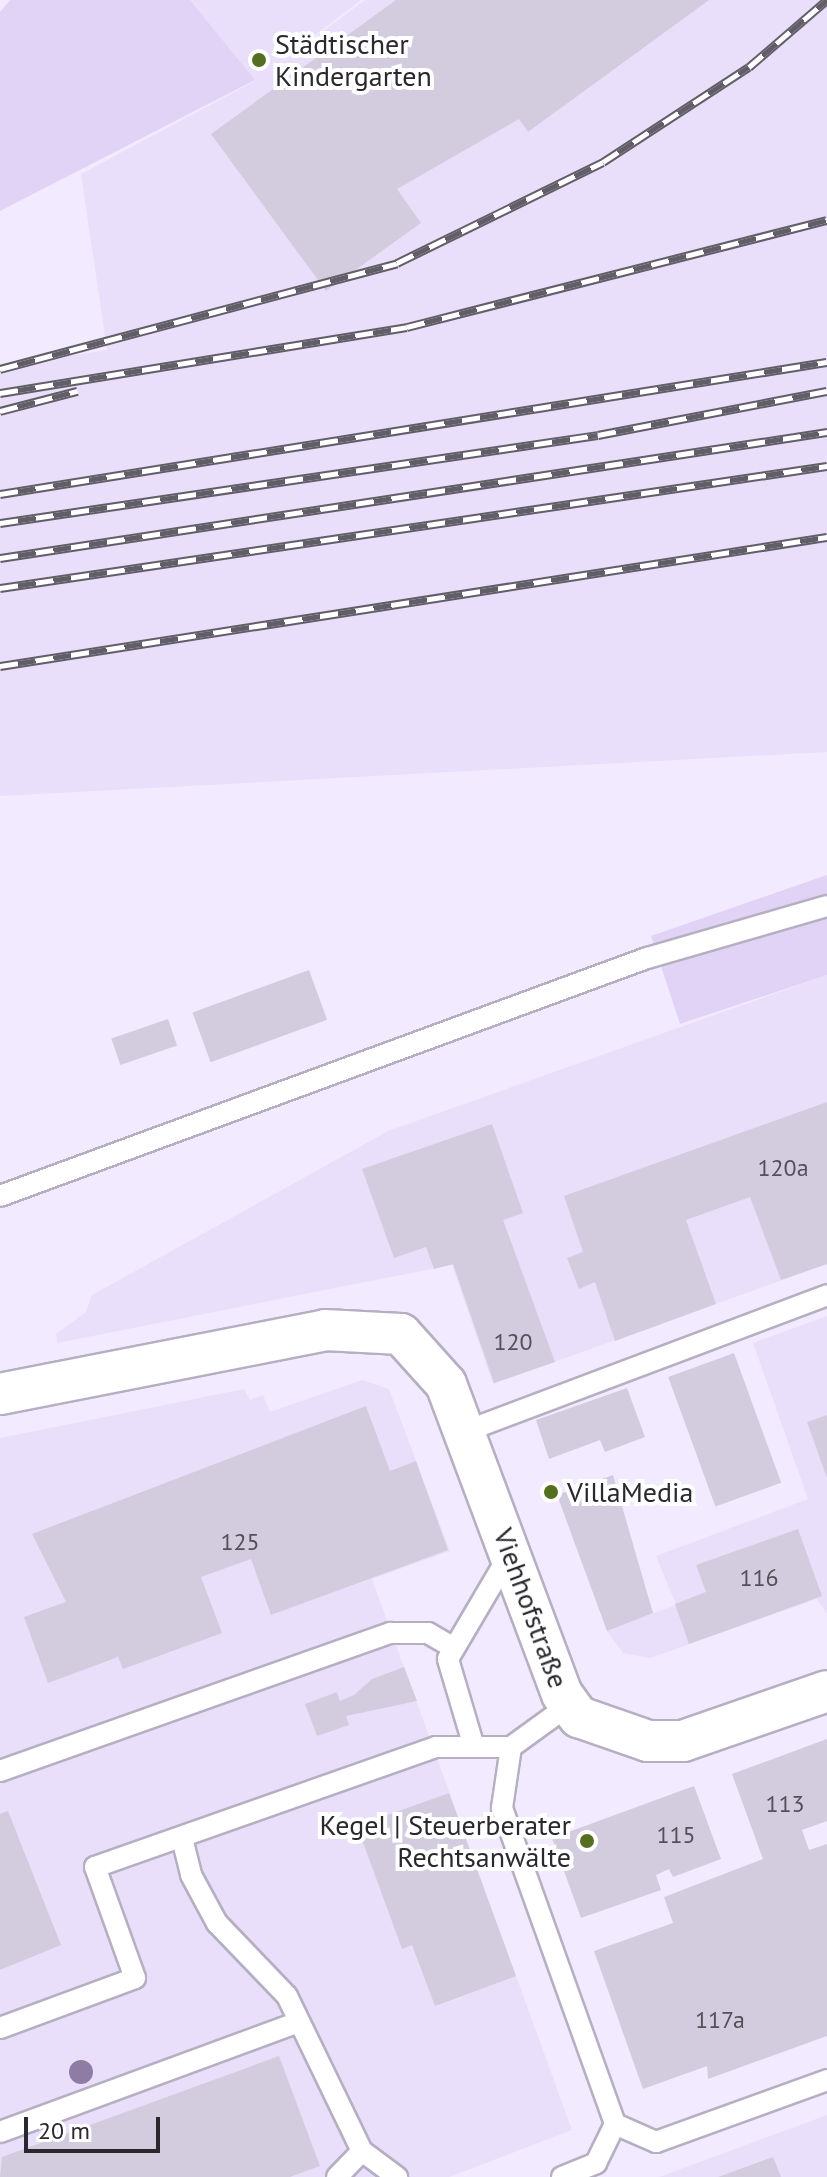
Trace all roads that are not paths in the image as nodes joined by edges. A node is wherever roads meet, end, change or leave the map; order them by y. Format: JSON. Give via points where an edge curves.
{"nodes":[{"id":1,"x":827,"y":906,"type":"edge"},
{"id":2,"x":0,"y":1196,"type":"edge"},
{"id":3,"x":827,"y":1295,"type":"edge"},
{"id":4,"x":0,"y":1394,"type":"edge"},
{"id":5,"x":466,"y":1431,"type":"junction"},
{"id":6,"x":511,"y":1552,"type":"junction"},
{"id":7,"x":454,"y":1648,"type":"junction"},
{"id":8,"x":827,"y":1691,"type":"edge"},
{"id":9,"x":569,"y":1705,"type":"junction"},
{"id":10,"x":474,"y":1747,"type":"junction"},
{"id":11,"x":511,"y":1747,"type":"junction"},
{"id":12,"x":0,"y":1771,"type":"edge"},
{"id":13,"x":182,"y":1838,"type":"junction"},
{"id":14,"x":297,"y":2023,"type":"junction"},
{"id":15,"x":0,"y":2028,"type":"edge"},
{"id":16,"x":827,"y":2080,"type":"edge"},
{"id":17,"x":615,"y":2124,"type":"junction"},
{"id":18,"x":0,"y":2132,"type":"edge"},
{"id":19,"x":362,"y":2151,"type":"junction"},
{"id":20,"x":337,"y":2177,"type":"edge"},
{"id":21,"x":397,"y":2177,"type":"edge"},
{"id":22,"x":562,"y":2177,"type":"edge"}],
"edges":[{"from":1,"to":2,"type":"lane","via":[[647,958]]},
{"from":3,"to":5,"type":"lane"},
{"from":4,"to":5,"type":"street","name":"Viehhofstraße","via":[[365,1327],[401,1334],[424,1352]]},
{"from":5,"to":6,"type":"street","name":"Viehhofstraße"},
{"from":6,"to":7,"type":"lane"},
{"from":6,"to":9,"type":"street","name":"Viehhofstraße"},
{"from":7,"to":10,"type":"lane","via":[[448,1659]]},
{"from":7,"to":12,"type":"lane","via":[[428,1633],[390,1633]]},
{"from":8,"to":9,"type":"street","name":"Viehhofstraße","via":[[683,1741],[613,1732]]},
{"from":9,"to":11,"type":"lane"},
{"from":10,"to":11,"type":"lane"},
{"from":10,"to":13,"type":"lane","via":[[436,1747]]},
{"from":11,"to":17,"type":"lane","via":[[502,1808]]},
{"from":13,"to":14,"type":"lane","via":[[191,1875],[217,1923],[287,1996]]},
{"from":13,"to":15,"type":"lane","via":[[95,1867],[135,1978]]},
{"from":14,"to":18,"type":"lane"},
{"from":14,"to":19,"type":"lane"},
{"from":16,"to":17,"type":"lane","via":[[656,2142]]},
{"from":17,"to":22,"type":"lane","via":[[596,2163]]},
{"from":19,"to":20,"type":"lane"},
{"from":19,"to":21,"type":"lane"}]}
